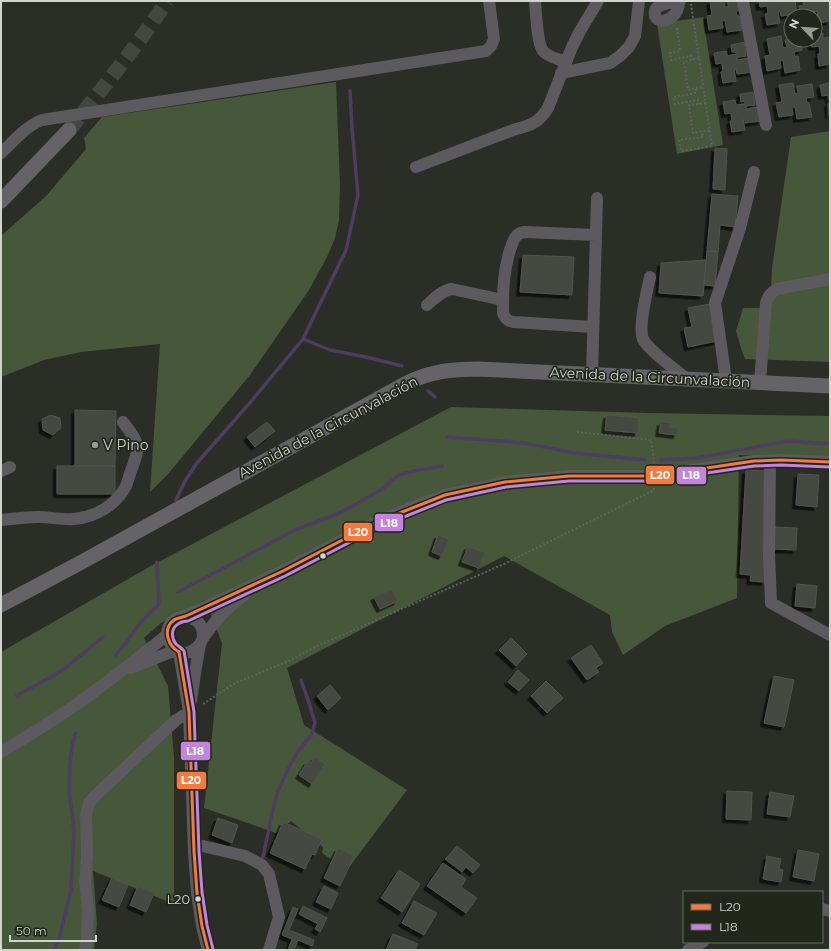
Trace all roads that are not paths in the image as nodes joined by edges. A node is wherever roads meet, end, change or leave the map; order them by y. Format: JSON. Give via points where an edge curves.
{"nodes":[{"id":1,"x":489,"y":1,"type":"edge"},
{"id":2,"x":535,"y":1,"type":"edge"},
{"id":3,"x":598,"y":1,"type":"edge"},
{"id":4,"x":639,"y":1,"type":"edge"},
{"id":5,"x":680,"y":1,"type":"edge"},
{"id":6,"x":744,"y":1,"type":"edge"},
{"id":7,"x":566,"y":62,"type":"junction"},
{"id":8,"x":561,"y":73,"type":"junction"},
{"id":9,"x":766,"y":125,"type":"dead end"},
{"id":10,"x":69,"y":130,"type":"tunnel mouth"},
{"id":11,"x":1,"y":153,"type":"edge"},
{"id":12,"x":416,"y":167,"type":"dead end"},
{"id":13,"x":754,"y":172,"type":"dead end"},
{"id":14,"x":597,"y":198,"type":"dead end"},
{"id":15,"x":1,"y":201,"type":"edge"},
{"id":16,"x":596,"y":235,"type":"junction"},
{"id":17,"x":650,"y":277,"type":"dead end"},
{"id":18,"x":830,"y":280,"type":"edge"},
{"id":19,"x":503,"y":300,"type":"junction"},
{"id":20,"x":427,"y":305,"type":"dead end"},
{"id":21,"x":593,"y":327,"type":"junction"},
{"id":22,"x":592,"y":375,"type":"junction"},
{"id":23,"x":687,"y":379,"type":"junction"},
{"id":24,"x":726,"y":380,"type":"junction"},
{"id":25,"x":760,"y":382,"type":"junction"},
{"id":26,"x":830,"y":386,"type":"edge"},
{"id":27,"x":123,"y":422,"type":"dead end"},
{"id":28,"x":770,"y":461,"type":"junction"},
{"id":29,"x":830,"y":462,"type":"edge"},
{"id":30,"x":1,"y":520,"type":"edge"},
{"id":31,"x":263,"y":581,"type":"junction"},
{"id":32,"x":1,"y":605,"type":"edge"},
{"id":33,"x":186,"y":616,"type":"junction"},
{"id":34,"x":167,"y":635,"type":"junction"},
{"id":35,"x":830,"y":635,"type":"edge"},
{"id":36,"x":202,"y":641,"type":"junction"},
{"id":37,"x":178,"y":651,"type":"junction"},
{"id":38,"x":111,"y":679,"type":"junction"},
{"id":39,"x":189,"y":712,"type":"junction"},
{"id":40,"x":1,"y":752,"type":"edge"},
{"id":41,"x":194,"y":844,"type":"junction"},
{"id":42,"x":701,"y":943,"type":"edge"},
{"id":43,"x":85,"y":950,"type":"edge"},
{"id":44,"x":208,"y":950,"type":"edge"},
{"id":45,"x":269,"y":950,"type":"edge"},
{"id":46,"x":688,"y":950,"type":"edge"}],
"edges":[{"from":1,"to":11,"type":"street","via":[[494,39],[486,50],[42,120],[28,128]]},
{"from":2,"to":7,"type":"street","via":[[541,47],[548,55]]},
{"from":3,"to":7,"type":"street","via":[[580,31]]},
{"from":4,"to":8,"type":"street","via":[[635,36],[620,56],[610,63]]},
{"from":5,"to":5,"type":"street","via":[[672,17],[666,20],[657,19],[656,8]]},
{"from":6,"to":9,"type":"street"},
{"from":7,"to":8,"type":"street"},
{"from":8,"to":12,"type":"street","via":[[548,108],[533,124]]},
{"from":10,"to":15,"type":"main road"},
{"from":13,"to":24,"type":"street","via":[[740,228],[715,303]]},
{"from":14,"to":16,"type":"street"},
{"from":16,"to":19,"type":"street","via":[[524,232],[517,234],[506,261]]},
{"from":16,"to":21,"type":"street"},
{"from":17,"to":23,"type":"street","via":[[641,327],[643,339],[662,359]]},
{"from":18,"to":25,"type":"street","via":[[777,289],[768,297]]},
{"from":19,"to":20,"type":"street","via":[[452,289],[442,292]]},
{"from":19,"to":21,"type":"street","via":[[504,317],[510,321]]},
{"from":21,"to":22,"type":"street"},
{"from":22,"to":23,"type":"main road","name":"Avenida de la Circunvalación"},
{"from":22,"to":32,"type":"main road","name":"Avenida de la Circunvalación","via":[[460,369],[415,379]]},
{"from":23,"to":24,"type":"main road","name":"Avenida de la Circunvalación"},
{"from":24,"to":25,"type":"main road","name":"Avenida de la Circunvalación"},
{"from":25,"to":26,"type":"main road","name":"Avenida de la Circunvalación"},
{"from":27,"to":30,"type":"street","via":[[135,439],[138,446],[137,454],[126,485],[110,506],[74,519],[39,517]]},
{"from":28,"to":29,"type":"street"},
{"from":28,"to":31,"type":"street","via":[[538,478],[445,495],[377,522]]},
{"from":28,"to":35,"type":"street","via":[[771,603]]},
{"from":31,"to":33,"type":"street"},
{"from":31,"to":36,"type":"street","via":[[225,611]]},
{"from":33,"to":34,"type":"street","via":[[170,624]]},
{"from":33,"to":36,"type":"street","via":[[201,626]]},
{"from":34,"to":37,"type":"street","via":[[170,645]]},
{"from":34,"to":38,"type":"street"},
{"from":36,"to":37,"type":"street","via":[[193,651]]},
{"from":36,"to":39,"type":"street"},
{"from":37,"to":38,"type":"street","via":[[145,662]]},
{"from":37,"to":39,"type":"street"},
{"from":38,"to":40,"type":"street"},
{"from":39,"to":41,"type":"street"},
{"from":39,"to":43,"type":"street","via":[[176,720],[89,803],[86,815],[85,881],[88,909]]},
{"from":41,"to":44,"type":"street","via":[[197,893]]},
{"from":41,"to":45,"type":"street","via":[[244,856],[262,865],[269,874],[279,917]]},
{"from":42,"to":46,"type":"street"}]}
